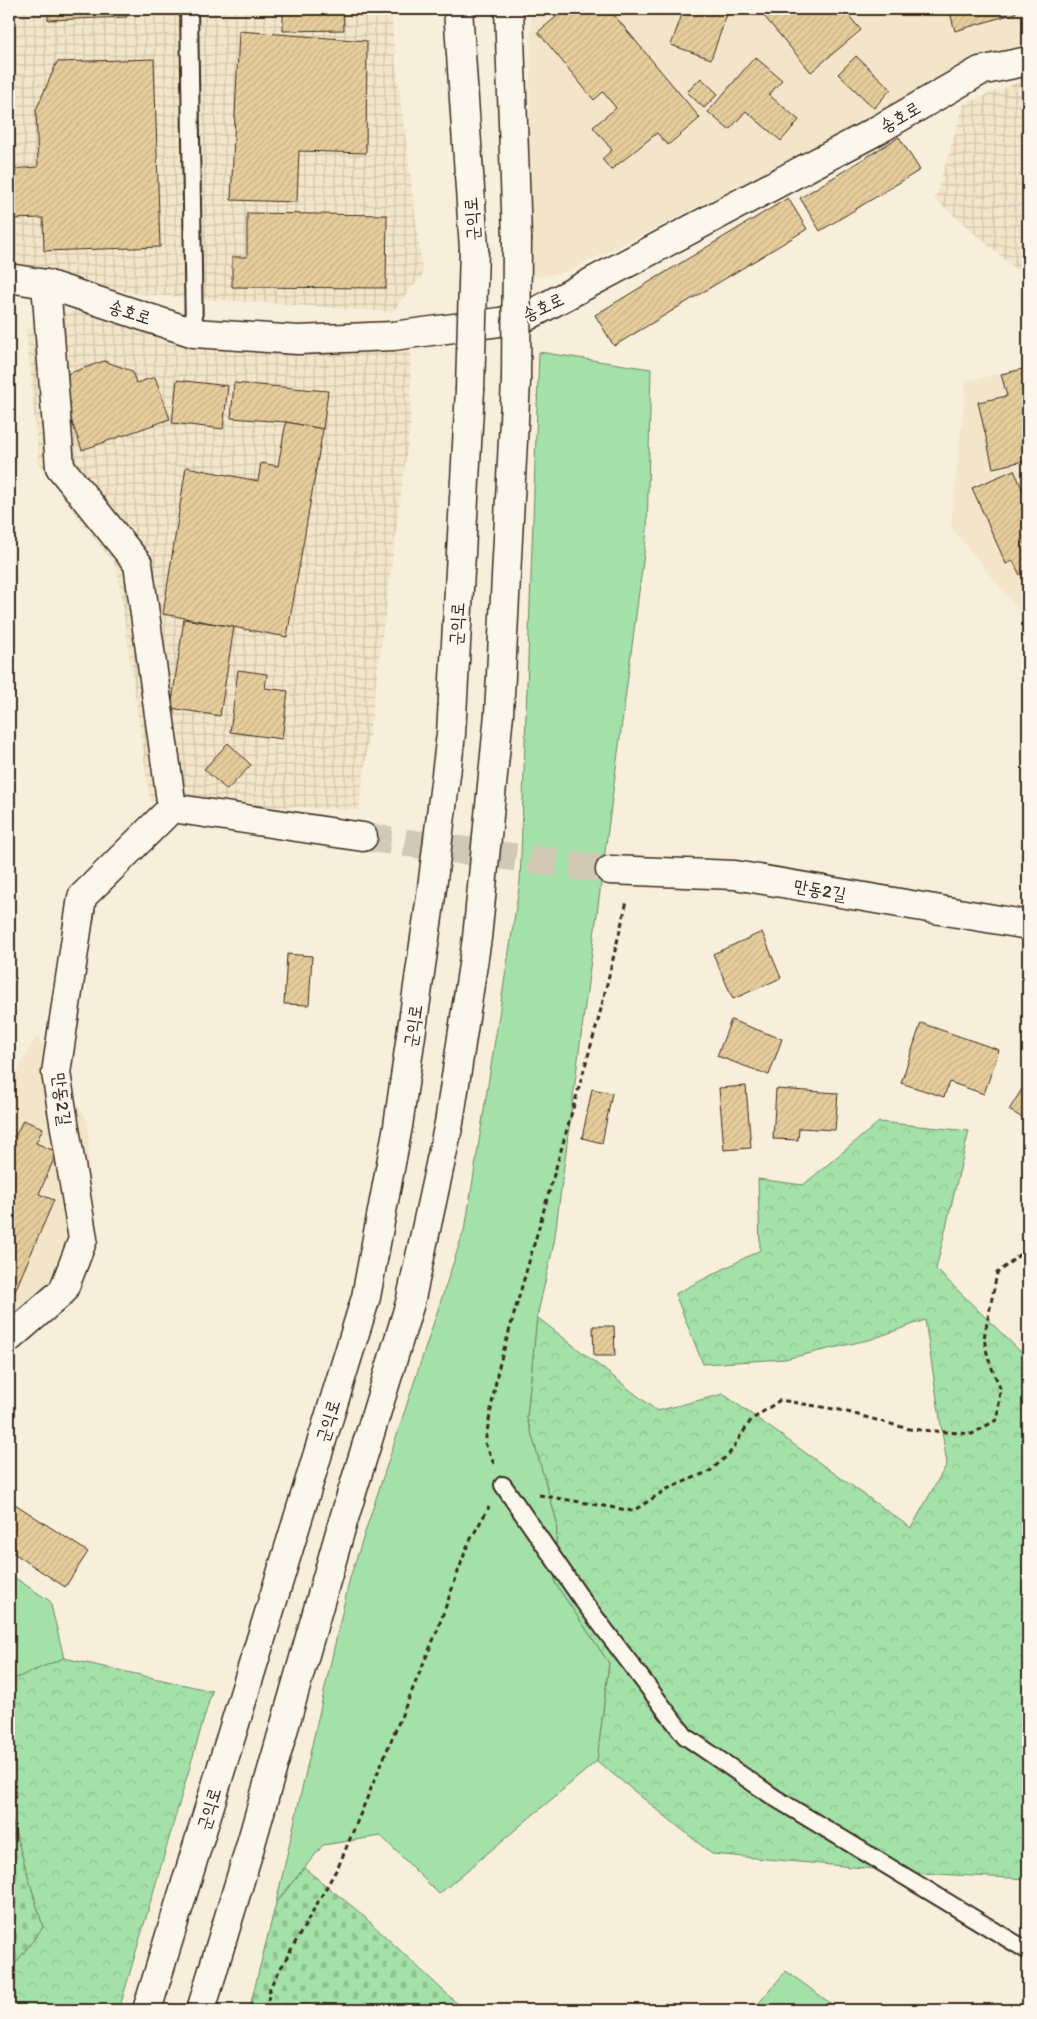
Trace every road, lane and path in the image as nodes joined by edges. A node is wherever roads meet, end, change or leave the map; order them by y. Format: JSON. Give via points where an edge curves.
{"nodes":[{"id":1,"x":189,"y":9,"type":"edge"},
{"id":2,"x":458,"y":9,"type":"edge"},
{"id":3,"x":509,"y":9,"type":"edge"},
{"id":4,"x":1028,"y":61,"type":"edge"},
{"id":5,"x":9,"y":278,"type":"edge"},
{"id":6,"x":46,"y":284,"type":"junction"},
{"id":7,"x":194,"y":333,"type":"junction"},
{"id":8,"x":172,"y":808,"type":"junction"},
{"id":9,"x":363,"y":837,"type":"tunnel mouth"},
{"id":10,"x":622,"y":870,"type":"joint"},
{"id":11,"x":1028,"y":925,"type":"edge"},
{"id":12,"x":1028,"y":1248,"type":"edge"},
{"id":13,"x":9,"y":1338,"type":"edge"},
{"id":14,"x":503,"y":1485,"type":"junction"},
{"id":15,"x":1028,"y":1951,"type":"edge"},
{"id":16,"x":147,"y":2010,"type":"edge"},
{"id":17,"x":201,"y":2010,"type":"edge"},
{"id":18,"x":267,"y":2010,"type":"edge"}],
"edges":[{"from":1,"to":7,"type":"lane"},
{"from":2,"to":16,"type":"main road","name":"군익로","bridge":true,"via":[[474,249],[470,390],[451,734],[398,1126],[366,1297]]},
{"from":3,"to":17,"type":"main road","bridge":true,"via":[[517,238],[516,381],[499,714],[477,938],[449,1122],[410,1303]]},
{"from":4,"to":7,"type":"main road","name":"송호로","via":[[980,71],[874,132],[522,319],[392,336],[298,340]]},
{"from":5,"to":6,"type":"main road","name":"송호로"},
{"from":6,"to":7,"type":"main road","name":"송호로"},
{"from":6,"to":8,"type":"main road","via":[[60,467],[138,564]]},
{"from":8,"to":9,"type":"main road"},
{"from":8,"to":13,"type":"main road","name":"만동2길","via":[[82,897],[56,1073],[83,1239],[64,1291]]},
{"from":10,"to":11,"type":"main road","name":"만동2길","via":[[735,875]]},
{"from":10,"to":14,"type":"path","via":[[598,1021],[498,1370],[485,1443]]},
{"from":12,"to":14,"type":"path","via":[[997,1273],[984,1338],[1000,1388],[998,1419],[972,1434],[909,1428],[840,1410],[780,1400],[751,1420],[729,1454],[710,1471],[666,1489],[633,1511],[533,1494]]},
{"from":14,"to":15,"type":"lane","via":[[583,1600],[685,1736],[775,1798]]},
{"from":14,"to":18,"type":"path","via":[[468,1544],[437,1631],[339,1865],[270,1987]]}]}
